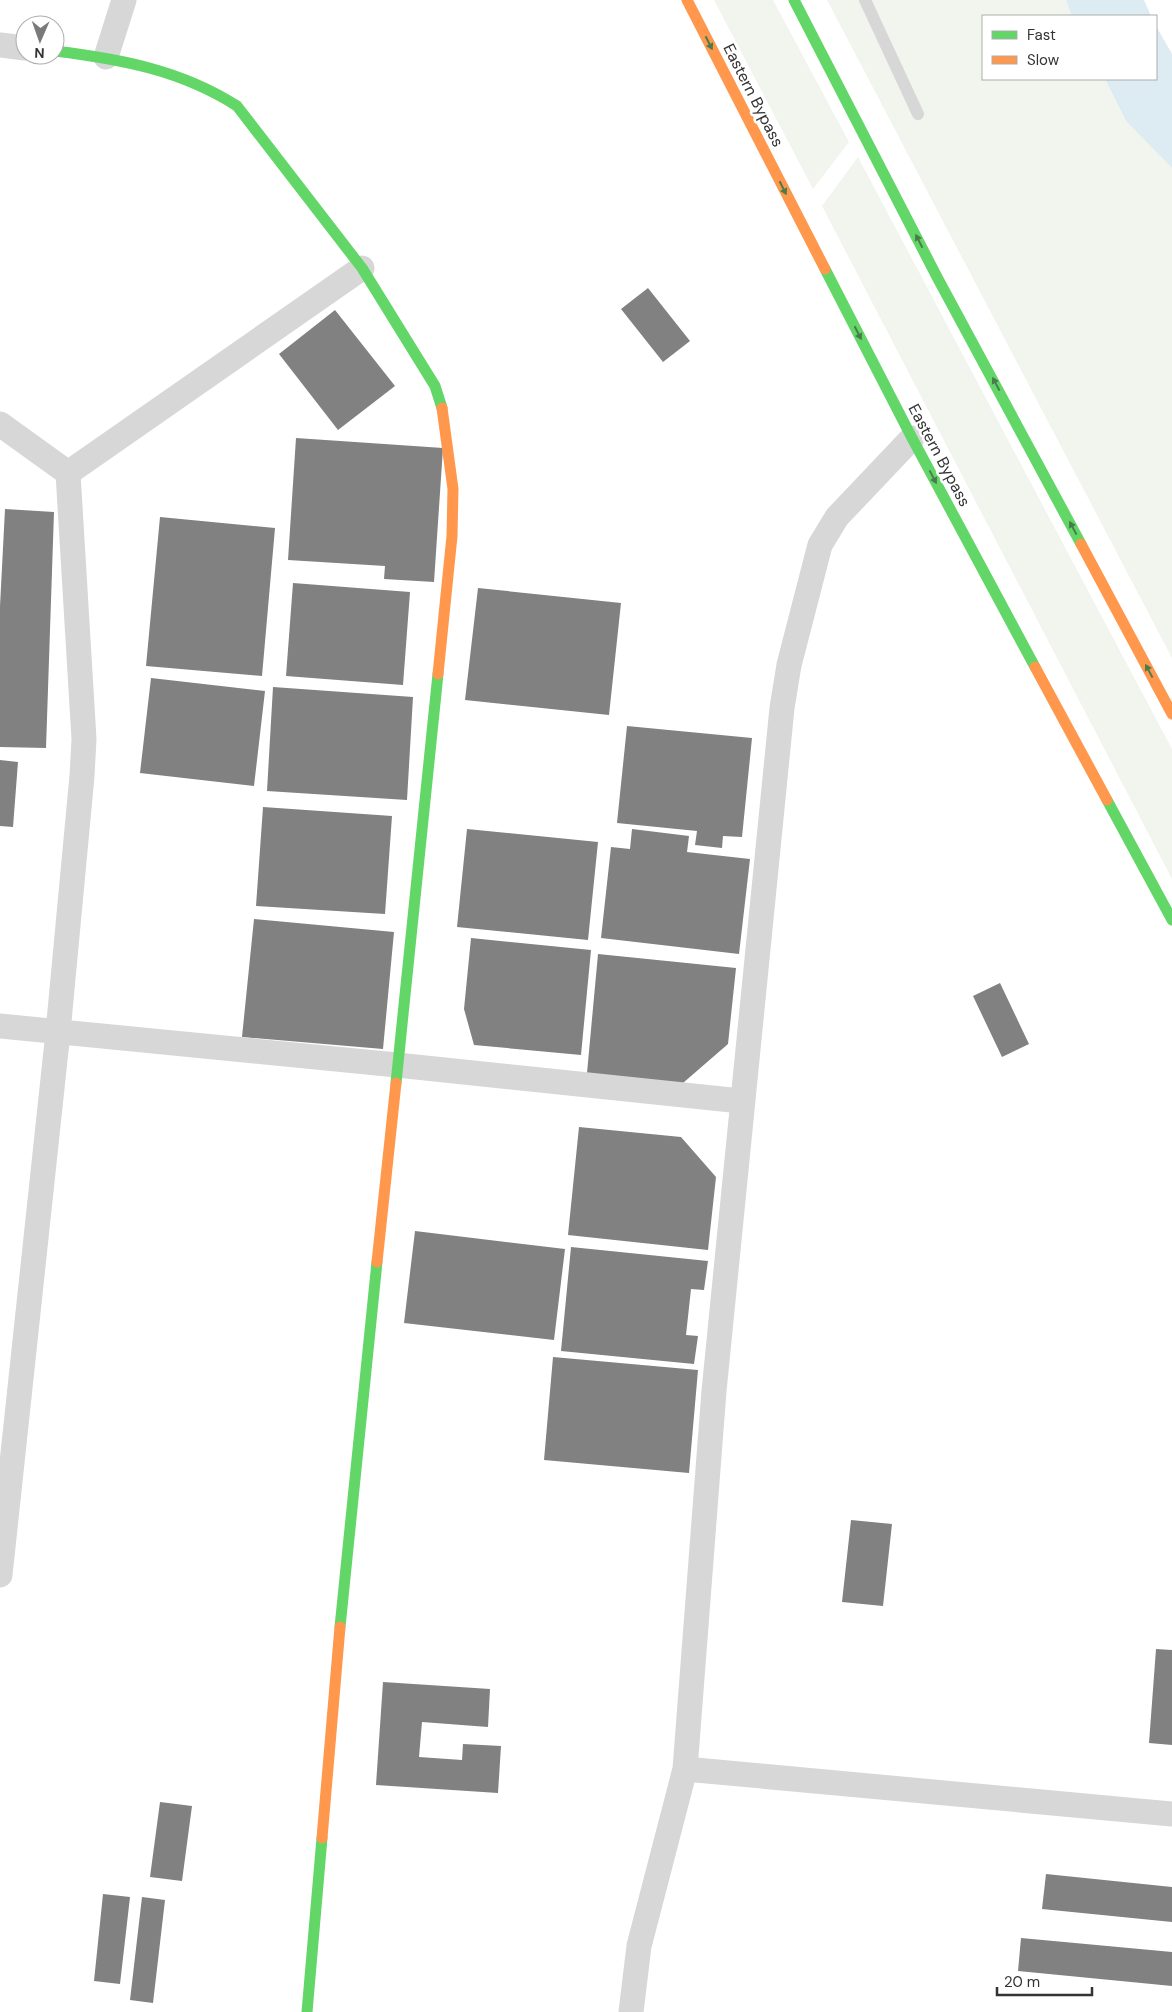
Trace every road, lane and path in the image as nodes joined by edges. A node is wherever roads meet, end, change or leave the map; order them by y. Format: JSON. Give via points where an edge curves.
{"nodes":[{"id":1,"x":124,"y":0,"type":"edge"},
{"id":2,"x":687,"y":0,"type":"edge"},
{"id":3,"x":794,"y":0,"type":"edge"},
{"id":4,"x":865,"y":0,"type":"edge"},
{"id":5,"x":0,"y":45,"type":"edge"},
{"id":6,"x":15,"y":47,"type":"edge"},
{"id":7,"x":65,"y":52,"type":"edge"},
{"id":8,"x":106,"y":57,"type":"junction"},
{"id":9,"x":918,"y":114,"type":"dead end"},
{"id":10,"x":362,"y":268,"type":"junction"},
{"id":11,"x":0,"y":424,"type":"edge"},
{"id":12,"x":912,"y":438,"type":"junction"},
{"id":13,"x":68,"y":473,"type":"junction"},
{"id":14,"x":1172,"y":714,"type":"edge"},
{"id":15,"x":1172,"y":920,"type":"edge"},
{"id":16,"x":0,"y":1026,"type":"edge"},
{"id":17,"x":58,"y":1032,"type":"junction"},
{"id":18,"x":397,"y":1065,"type":"junction"},
{"id":19,"x":742,"y":1101,"type":"junction"},
{"id":20,"x":0,"y":1574,"type":"edge"},
{"id":21,"x":684,"y":1769,"type":"junction"},
{"id":22,"x":1172,"y":1814,"type":"edge"},
{"id":23,"x":307,"y":2012,"type":"edge"},
{"id":24,"x":630,"y":2012,"type":"edge"}],
"edges":[{"from":1,"to":8,"type":"street"},
{"from":2,"to":12,"type":"main road","name":"Eastern Bypass","one_way":true},
{"from":14,"to":3,"type":"main road","one_way":true},
{"from":4,"to":9,"type":"lane"},
{"from":5,"to":6,"type":"street"},
{"from":7,"to":8,"type":"main road"},
{"from":8,"to":10,"type":"main road","via":[[192,80],[217,91],[237,106]]},
{"from":10,"to":13,"type":"street"},
{"from":10,"to":18,"type":"main road","via":[[435,386],[445,416],[453,489],[452,536]]},
{"from":11,"to":13,"type":"street"},
{"from":12,"to":15,"type":"main road","name":"Eastern Bypass","one_way":true},
{"from":12,"to":19,"type":"street","via":[[836,517],[820,545],[794,646],[782,708]]},
{"from":13,"to":17,"type":"street","via":[[84,739]]},
{"from":16,"to":17,"type":"street"},
{"from":17,"to":18,"type":"street"},
{"from":17,"to":20,"type":"street"},
{"from":18,"to":19,"type":"street"},
{"from":18,"to":23,"type":"main road","via":[[342,1606]]},
{"from":19,"to":21,"type":"street","via":[[714,1391]]},
{"from":21,"to":22,"type":"street"},
{"from":21,"to":24,"type":"street","via":[[639,1946]]}]}
